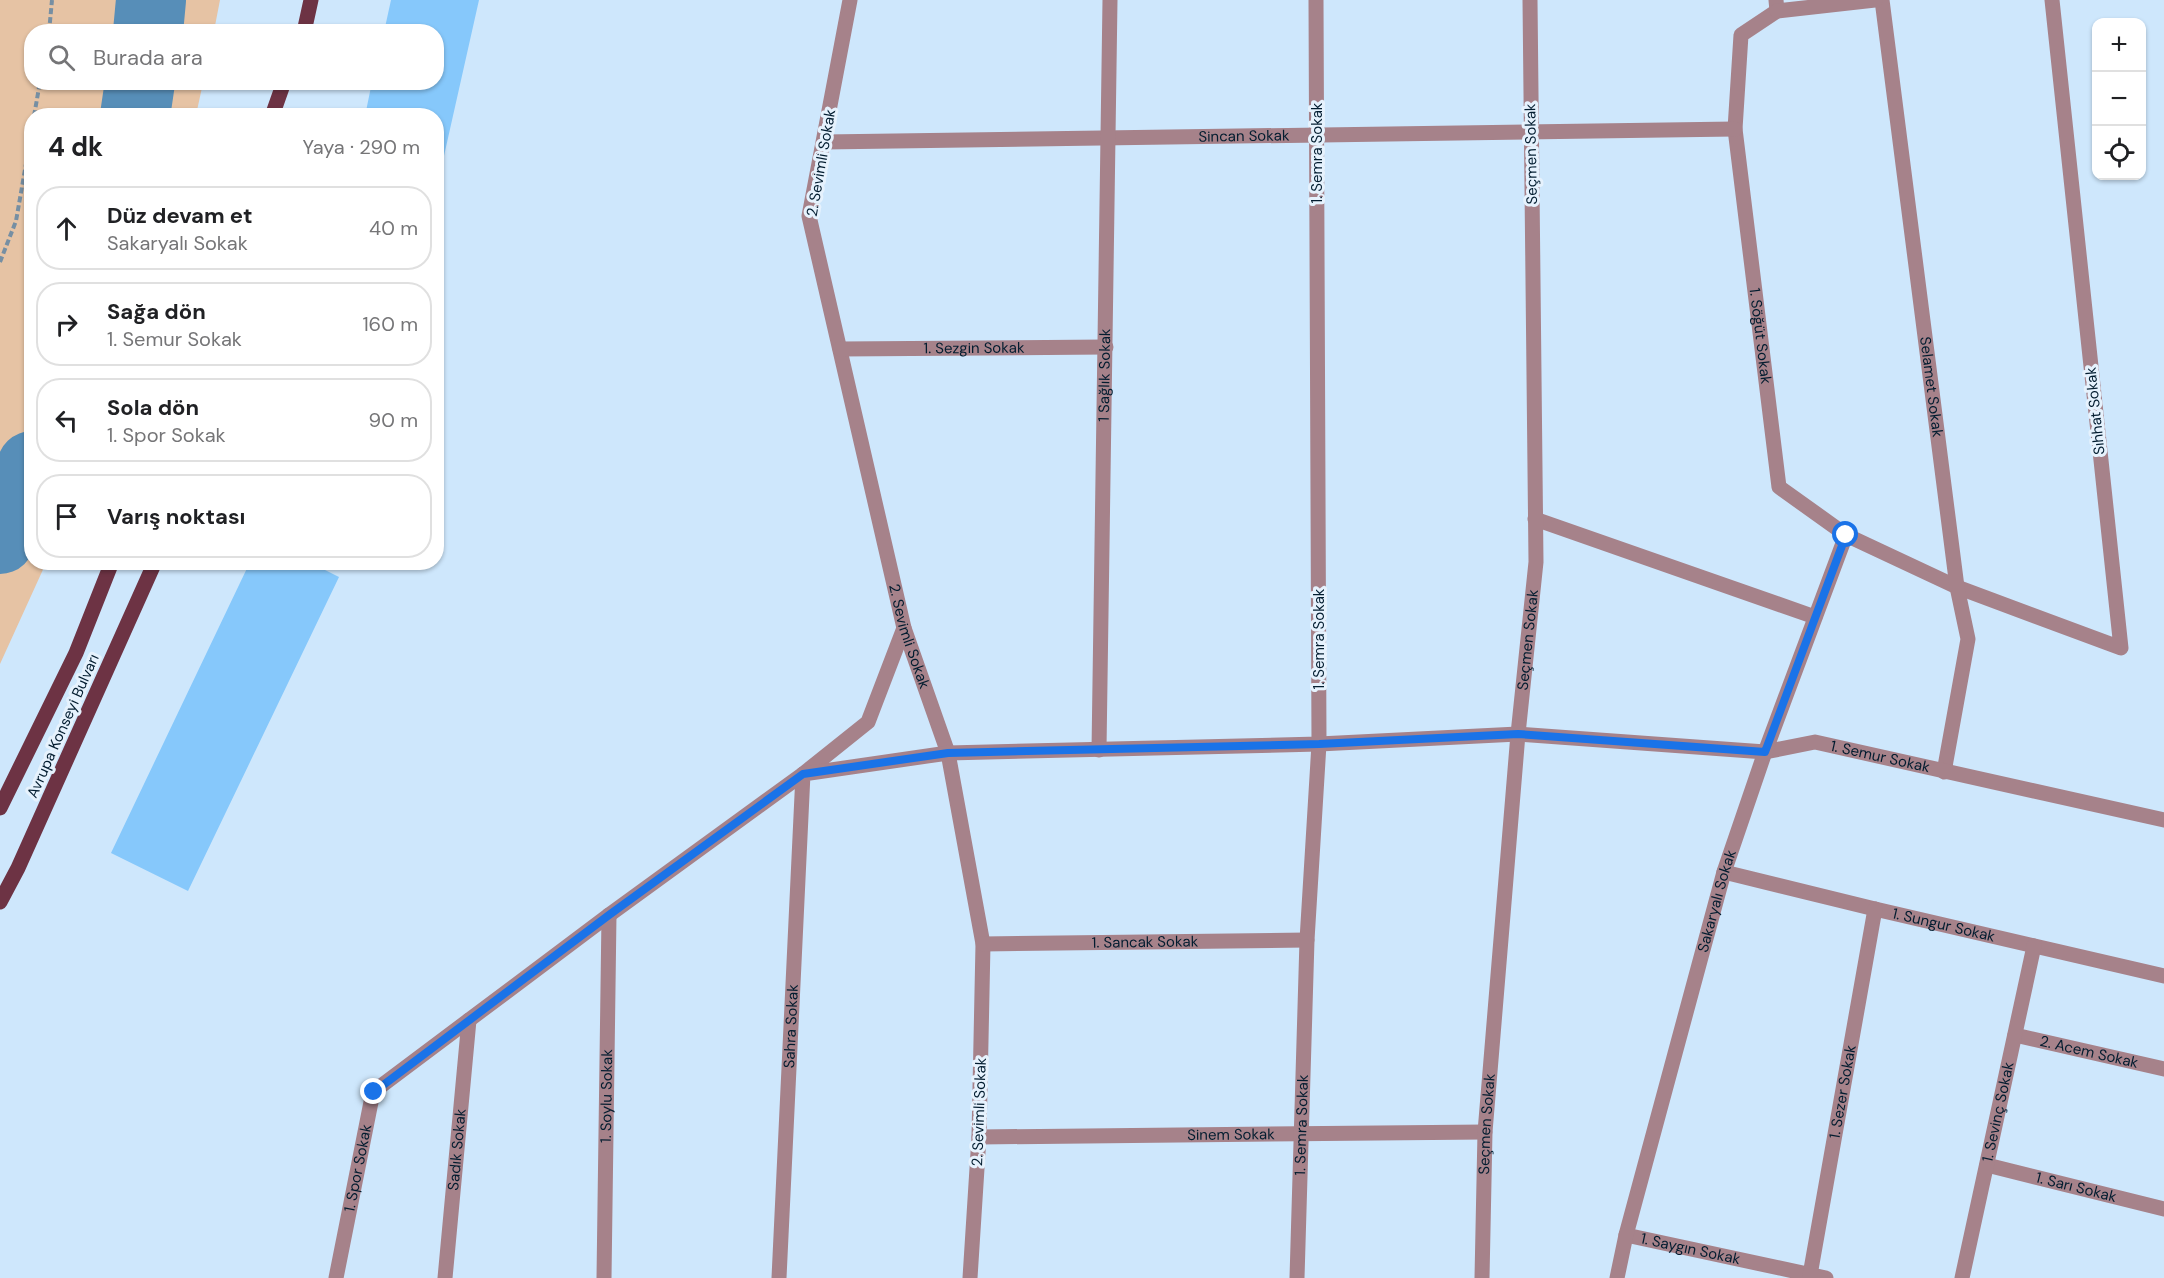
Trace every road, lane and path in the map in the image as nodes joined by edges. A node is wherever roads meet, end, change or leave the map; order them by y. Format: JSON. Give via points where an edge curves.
{"nodes":[{"id":1,"x":52,"y":0,"type":"edge"},
{"id":2,"x":850,"y":0,"type":"edge"},
{"id":3,"x":1110,"y":0,"type":"edge"},
{"id":4,"x":1316,"y":0,"type":"edge"},
{"id":5,"x":1530,"y":0,"type":"edge"},
{"id":6,"x":1875,"y":0,"type":"edge"},
{"id":7,"x":1882,"y":0,"type":"edge"},
{"id":8,"x":2052,"y":0,"type":"edge"},
{"id":9,"x":310,"y":6,"type":"edge"},
{"id":10,"x":1776,"y":6,"type":"edge"},
{"id":11,"x":50,"y":24,"type":"edge"},
{"id":12,"x":305,"y":24,"type":"edge"},
{"id":13,"x":39,"y":90,"type":"edge"},
{"id":14,"x":281,"y":90,"type":"edge"},
{"id":15,"x":289,"y":90,"type":"edge"},
{"id":16,"x":35,"y":108,"type":"edge"},
{"id":17,"x":275,"y":108,"type":"edge"},
{"id":18,"x":285,"y":108,"type":"edge"},
{"id":19,"x":1735,"y":129,"type":"junction"},
{"id":20,"x":1531,"y":132,"type":"junction"},
{"id":21,"x":1317,"y":135,"type":"junction"},
{"id":22,"x":1109,"y":138,"type":"junction"},
{"id":23,"x":824,"y":142,"type":"junction"},
{"id":24,"x":24,"y":176,"type":"edge"},
{"id":25,"x":0,"y":262,"type":"edge"},
{"id":26,"x":1106,"y":347,"type":"junction"},
{"id":27,"x":840,"y":349,"type":"junction"},
{"id":28,"x":1535,"y":519,"type":"junction"},
{"id":29,"x":1846,"y":535,"type":"junction"},
{"id":30,"x":109,"y":570,"type":"edge"},
{"id":31,"x":151,"y":570,"type":"edge"},
{"id":32,"x":1957,"y":587,"type":"junction"},
{"id":33,"x":1815,"y":617,"type":"junction"},
{"id":34,"x":904,"y":628,"type":"junction"},
{"id":35,"x":1518,"y":734,"type":"junction"},
{"id":36,"x":1319,"y":744,"type":"junction"},
{"id":37,"x":1099,"y":750,"type":"junction"},
{"id":38,"x":1765,"y":752,"type":"junction"},
{"id":39,"x":948,"y":753,"type":"junction"},
{"id":40,"x":1944,"y":772,"type":"junction"},
{"id":41,"x":803,"y":774,"type":"junction"},
{"id":42,"x":0,"y":808,"type":"edge"},
{"id":43,"x":2164,"y":820,"type":"edge"},
{"id":44,"x":1724,"y":872,"type":"junction"},
{"id":45,"x":0,"y":902,"type":"edge"},
{"id":46,"x":1875,"y":909,"type":"junction"},
{"id":47,"x":609,"y":915,"type":"junction"},
{"id":48,"x":1307,"y":940,"type":"junction"},
{"id":49,"x":984,"y":944,"type":"junction"},
{"id":50,"x":2034,"y":946,"type":"junction"},
{"id":51,"x":2164,"y":976,"type":"edge"},
{"id":52,"x":469,"y":1020,"type":"junction"},
{"id":53,"x":2015,"y":1035,"type":"junction"},
{"id":54,"x":2164,"y":1069,"type":"edge"},
{"id":55,"x":1485,"y":1132,"type":"junction"},
{"id":56,"x":1301,"y":1134,"type":"junction"},
{"id":57,"x":979,"y":1137,"type":"junction"},
{"id":58,"x":1987,"y":1166,"type":"junction"},
{"id":59,"x":2164,"y":1209,"type":"edge"},
{"id":60,"x":1626,"y":1235,"type":"junction"},
{"id":61,"x":1810,"y":1275,"type":"junction"},
{"id":62,"x":336,"y":1278,"type":"edge"},
{"id":63,"x":444,"y":1278,"type":"edge"},
{"id":64,"x":604,"y":1278,"type":"edge"},
{"id":65,"x":779,"y":1278,"type":"edge"},
{"id":66,"x":970,"y":1278,"type":"edge"},
{"id":67,"x":1297,"y":1278,"type":"edge"},
{"id":68,"x":1482,"y":1278,"type":"edge"},
{"id":69,"x":1617,"y":1278,"type":"edge"},
{"id":70,"x":1826,"y":1278,"type":"edge"},
{"id":71,"x":1962,"y":1278,"type":"edge"}],
"edges":[{"from":1,"to":11,"type":"path"},
{"from":2,"to":23,"type":"street","name":"2. Sevimli Sokak"},
{"from":3,"to":22,"type":"street","name":"1 Sağlık Sokak"},
{"from":4,"to":21,"type":"street","name":"1. Semra Sokak"},
{"from":5,"to":20,"type":"street","name":"Seçmen Sokak"},
{"from":6,"to":10,"type":"street"},
{"from":7,"to":32,"type":"street","name":"Selamet Sokak"},
{"from":8,"to":32,"type":"street","name":"Sıhhat Sokak","via":[[2121,648]]},
{"from":9,"to":12,"type":"main road"},
{"from":10,"to":19,"type":"street","name":"1. Söğüt Sokak","via":[[1741,35]]},
{"from":13,"to":16,"type":"path"},
{"from":14,"to":17,"type":"main road"},
{"from":15,"to":18,"type":"main road"},
{"from":19,"to":20,"type":"street","name":"Sincan Sokak"},
{"from":19,"to":29,"type":"street","name":"1. Söğüt Sokak","via":[[1779,487]]},
{"from":20,"to":21,"type":"street","name":"Sincan Sokak"},
{"from":20,"to":28,"type":"street","name":"Seçmen Sokak"},
{"from":21,"to":22,"type":"street","name":"Sincan Sokak"},
{"from":21,"to":36,"type":"street","name":"1. Semra Sokak"},
{"from":22,"to":23,"type":"street","name":"Sincan Sokak"},
{"from":22,"to":26,"type":"street","name":"1 Sağlık Sokak"},
{"from":23,"to":27,"type":"street","name":"2. Sevimli Sokak","via":[[809,216]]},
{"from":24,"to":25,"type":"path","via":[[16,221]]},
{"from":26,"to":27,"type":"street","name":"1. Sezgin Sokak"},
{"from":26,"to":37,"type":"street","name":"1 Sağlık Sokak"},
{"from":27,"to":34,"type":"street","name":"2. Sevimli Sokak"},
{"from":28,"to":33,"type":"street"},
{"from":28,"to":35,"type":"street","name":"Seçmen Sokak","via":[[1536,562]]},
{"from":29,"to":32,"type":"street","name":"1. Söğüt Sokak"},
{"from":29,"to":33,"type":"street","name":"Sakaryalı Sokak"},
{"from":30,"to":42,"type":"main road","via":[[76,653]]},
{"from":31,"to":45,"type":"main road","name":"Avrupa Konseyi Bulvarı"},
{"from":32,"to":40,"type":"street","name":"Selamet Sokak","via":[[1968,639]]},
{"from":33,"to":38,"type":"street","name":"Sakaryalı Sokak"},
{"from":34,"to":39,"type":"street","name":"2. Sevimli Sokak"},
{"from":34,"to":41,"type":"street","name":"1. Spor Sokak","via":[[868,722]]},
{"from":35,"to":36,"type":"street","name":"1. Semur Sokak"},
{"from":35,"to":38,"type":"street","name":"1. Semur Sokak"},
{"from":35,"to":55,"type":"street","name":"Seçmen Sokak"},
{"from":36,"to":37,"type":"street","name":"1. Semur Sokak"},
{"from":36,"to":48,"type":"street","name":"1. Semra Sokak"},
{"from":37,"to":39,"type":"street","name":"1. Semur Sokak"},
{"from":38,"to":40,"type":"street","name":"1. Semur Sokak","via":[[1815,742]]},
{"from":38,"to":44,"type":"street","name":"Sakaryalı Sokak"},
{"from":39,"to":41,"type":"street","name":"1. Semur Sokak"},
{"from":39,"to":49,"type":"street","name":"2. Sevimli Sokak"},
{"from":40,"to":43,"type":"street","name":"1. Semur Sokak"},
{"from":41,"to":47,"type":"street","name":"1. Spor Sokak"},
{"from":41,"to":65,"type":"street","name":"Sahra Sokak"},
{"from":44,"to":46,"type":"street","name":"1. Sungur Sokak"},
{"from":44,"to":60,"type":"street","name":"Sakaryalı Sokak"},
{"from":46,"to":50,"type":"street","name":"1. Sungur Sokak"},
{"from":46,"to":61,"type":"street","name":"1. Sezer Sokak"},
{"from":47,"to":52,"type":"street","name":"1. Spor Sokak"},
{"from":47,"to":64,"type":"street","name":"1. Soylu Sokak"},
{"from":48,"to":49,"type":"street","name":"1. Sancak Sokak"},
{"from":48,"to":56,"type":"street","name":"1. Semra Sokak"},
{"from":49,"to":57,"type":"street","name":"2. Sevimli Sokak"},
{"from":50,"to":51,"type":"street","name":"1. Sungur Sokak"},
{"from":50,"to":53,"type":"street","name":"1. Sevinç Sokak"},
{"from":52,"to":62,"type":"street","name":"1. Spor Sokak","via":[[374,1092]]},
{"from":52,"to":63,"type":"street","name":"Sadık Sokak"},
{"from":53,"to":54,"type":"street","name":"2. Acem Sokak"},
{"from":53,"to":58,"type":"street","name":"1. Sevinç Sokak"},
{"from":55,"to":56,"type":"street","name":"Sinem Sokak"},
{"from":55,"to":68,"type":"street","name":"Seçmen Sokak"},
{"from":56,"to":57,"type":"street","name":"Sinem Sokak"},
{"from":56,"to":67,"type":"street","name":"1. Semra Sokak"},
{"from":57,"to":66,"type":"street","name":"2. Sevimli Sokak"},
{"from":58,"to":59,"type":"street","name":"1. Sarı Sokak"},
{"from":58,"to":71,"type":"street","name":"1. Sevinç Sokak"},
{"from":60,"to":61,"type":"street","name":"1. Saygın Sokak"},
{"from":60,"to":69,"type":"street","name":"Sakaryalı Sokak"},
{"from":61,"to":70,"type":"street","name":"1. Saygın Sokak"}]}
